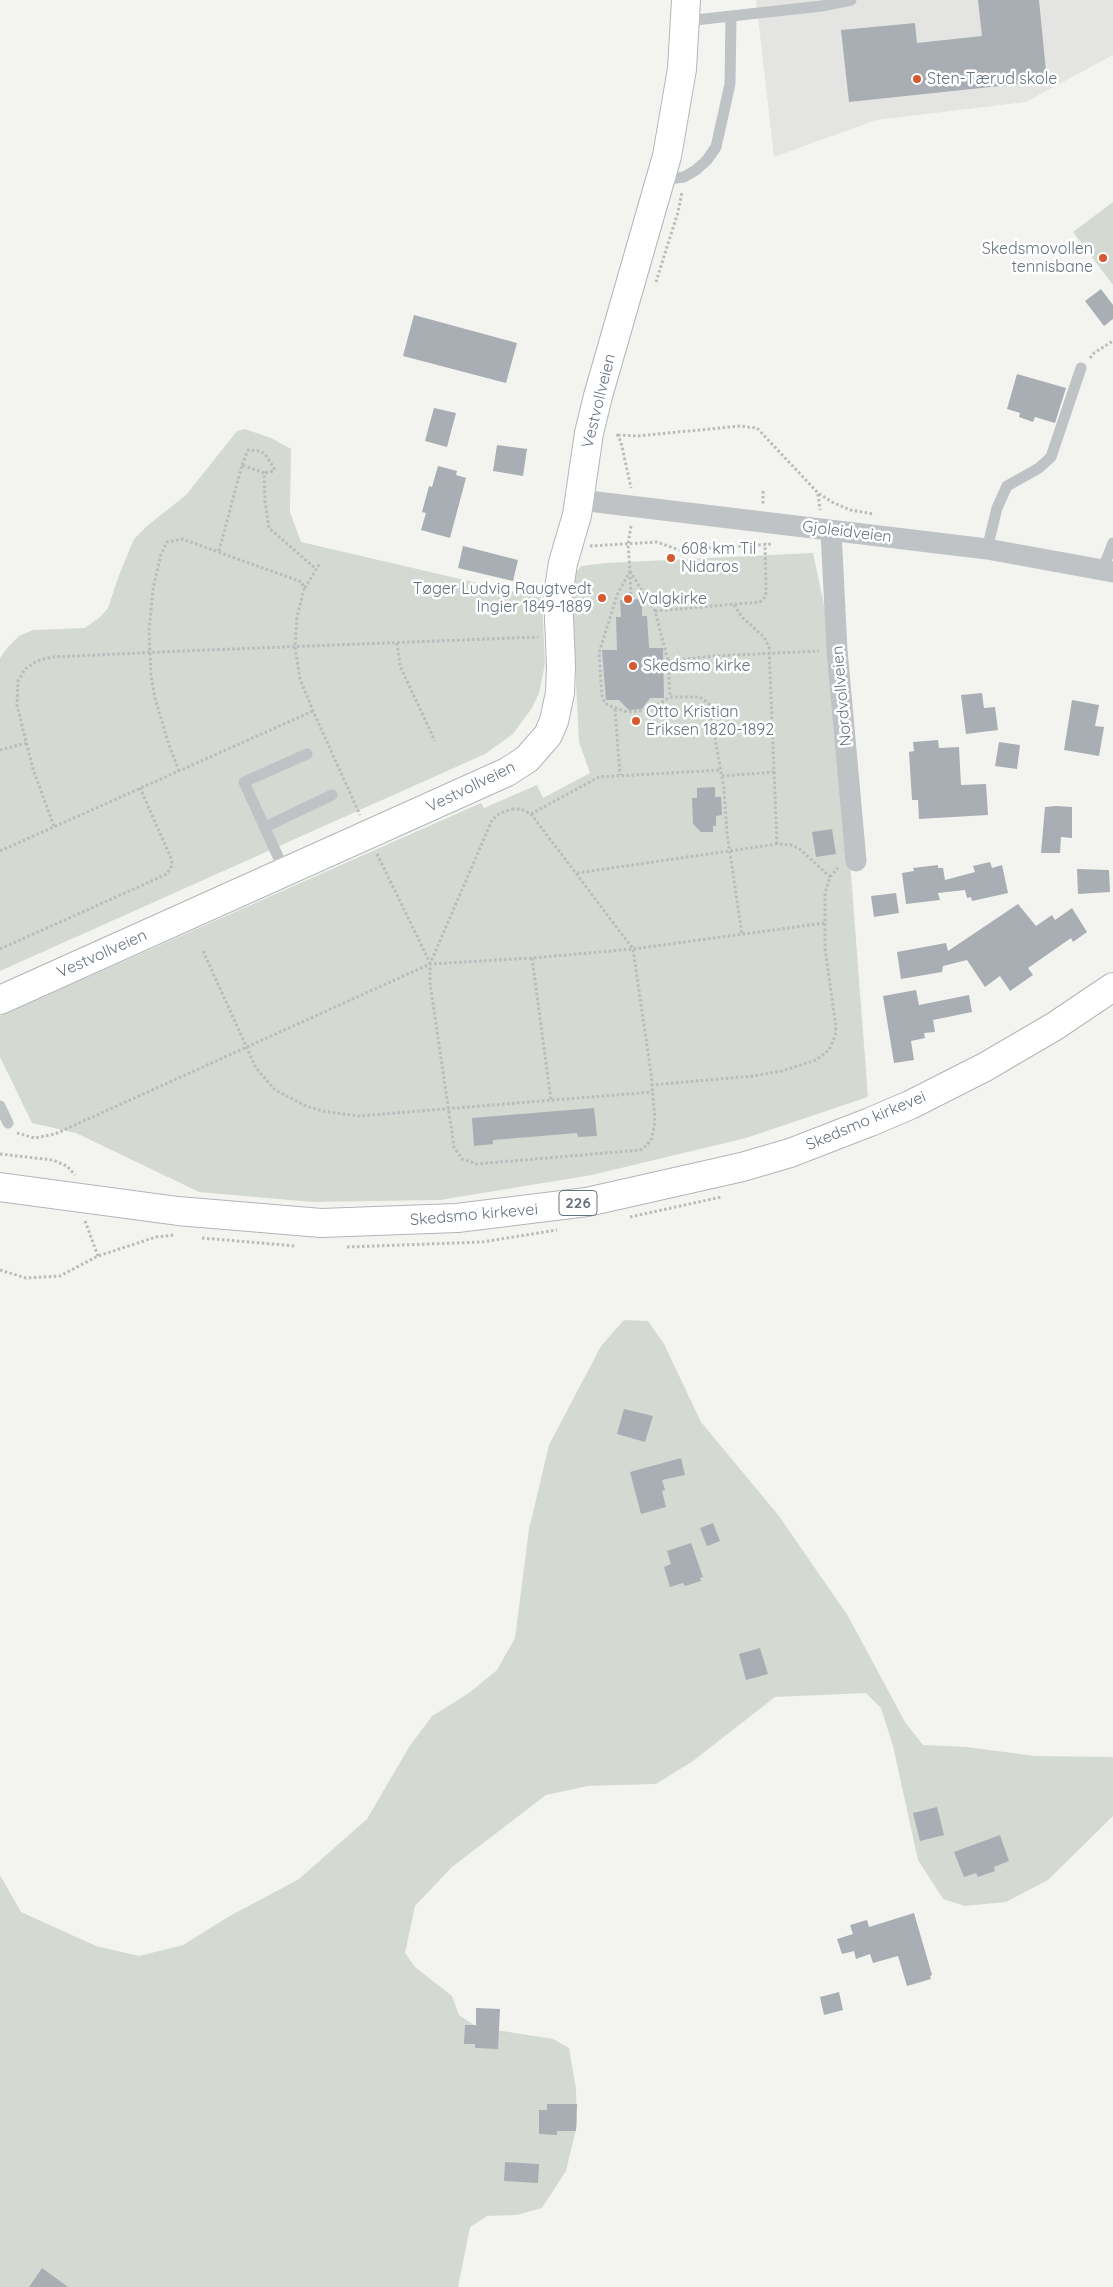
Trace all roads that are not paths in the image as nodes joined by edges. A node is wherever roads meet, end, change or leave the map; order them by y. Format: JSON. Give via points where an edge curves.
{"nodes":[{"id":1,"x":851,"y":0,"type":"edge"},
{"id":2,"x":686,"y":10,"type":"edge"},
{"id":3,"x":731,"y":16,"type":"junction"},
{"id":4,"x":661,"y":180,"type":"junction"},
{"id":5,"x":1081,"y":368,"type":"road end"},
{"id":6,"x":580,"y":500,"type":"junction"},
{"id":7,"x":831,"y":531,"type":"junction"},
{"id":8,"x":1113,"y":543,"type":"edge"},
{"id":9,"x":987,"y":549,"type":"junction"},
{"id":10,"x":1108,"y":571,"type":"edge"},
{"id":11,"x":307,"y":754,"type":"dead end"},
{"id":12,"x":332,"y":795,"type":"dead end"},
{"id":13,"x":265,"y":827,"type":"junction"},
{"id":14,"x":856,"y":861,"type":"road end"},
{"id":15,"x":285,"y":872,"type":"junction"},
{"id":16,"x":1113,"y":987,"type":"edge"},
{"id":17,"x":0,"y":1000,"type":"edge"},
{"id":18,"x":0,"y":1106,"type":"edge"},
{"id":19,"x":8,"y":1123,"type":"road end"},
{"id":20,"x":0,"y":1186,"type":"edge"}],
"edges":[{"from":1,"to":3,"type":"lane"},
{"from":2,"to":3,"type":"lane"},
{"from":2,"to":4,"type":"main road","name":"Vestvollveien","via":[[678,99]]},
{"from":3,"to":4,"type":"lane","via":[[730,84],[716,147],[696,170],[684,177]]},
{"from":4,"to":6,"type":"main road","name":"Vestvollveien","via":[[598,396]]},
{"from":5,"to":9,"type":"lane","via":[[1051,457],[1039,468],[1007,486],[997,508]]},
{"from":6,"to":7,"type":"street","name":"Gjoleidveien"},
{"from":6,"to":15,"type":"main road","name":"Vestvollveien","via":[[560,580],[558,706],[548,735],[537,750],[507,772]]},
{"from":7,"to":9,"type":"street","name":"Gjoleidveien"},
{"from":7,"to":14,"type":"street","name":"Nordvollveien","via":[[837,650]]},
{"from":8,"to":10,"type":"lane"},
{"from":9,"to":10,"type":"street","name":"Gjoleidveien"},
{"from":11,"to":13,"type":"lane","via":[[244,782]]},
{"from":12,"to":13,"type":"lane"},
{"from":13,"to":15,"type":"lane"},
{"from":15,"to":17,"type":"main road","name":"Vestvollveien"},
{"from":16,"to":20,"type":"main road","name":"Skedsmo kirkevei","number":"226","via":[[985,1067],[870,1122],[790,1153],[742,1167],[587,1202],[457,1218],[321,1223],[178,1211]]},
{"from":18,"to":19,"type":"lane"}]}
